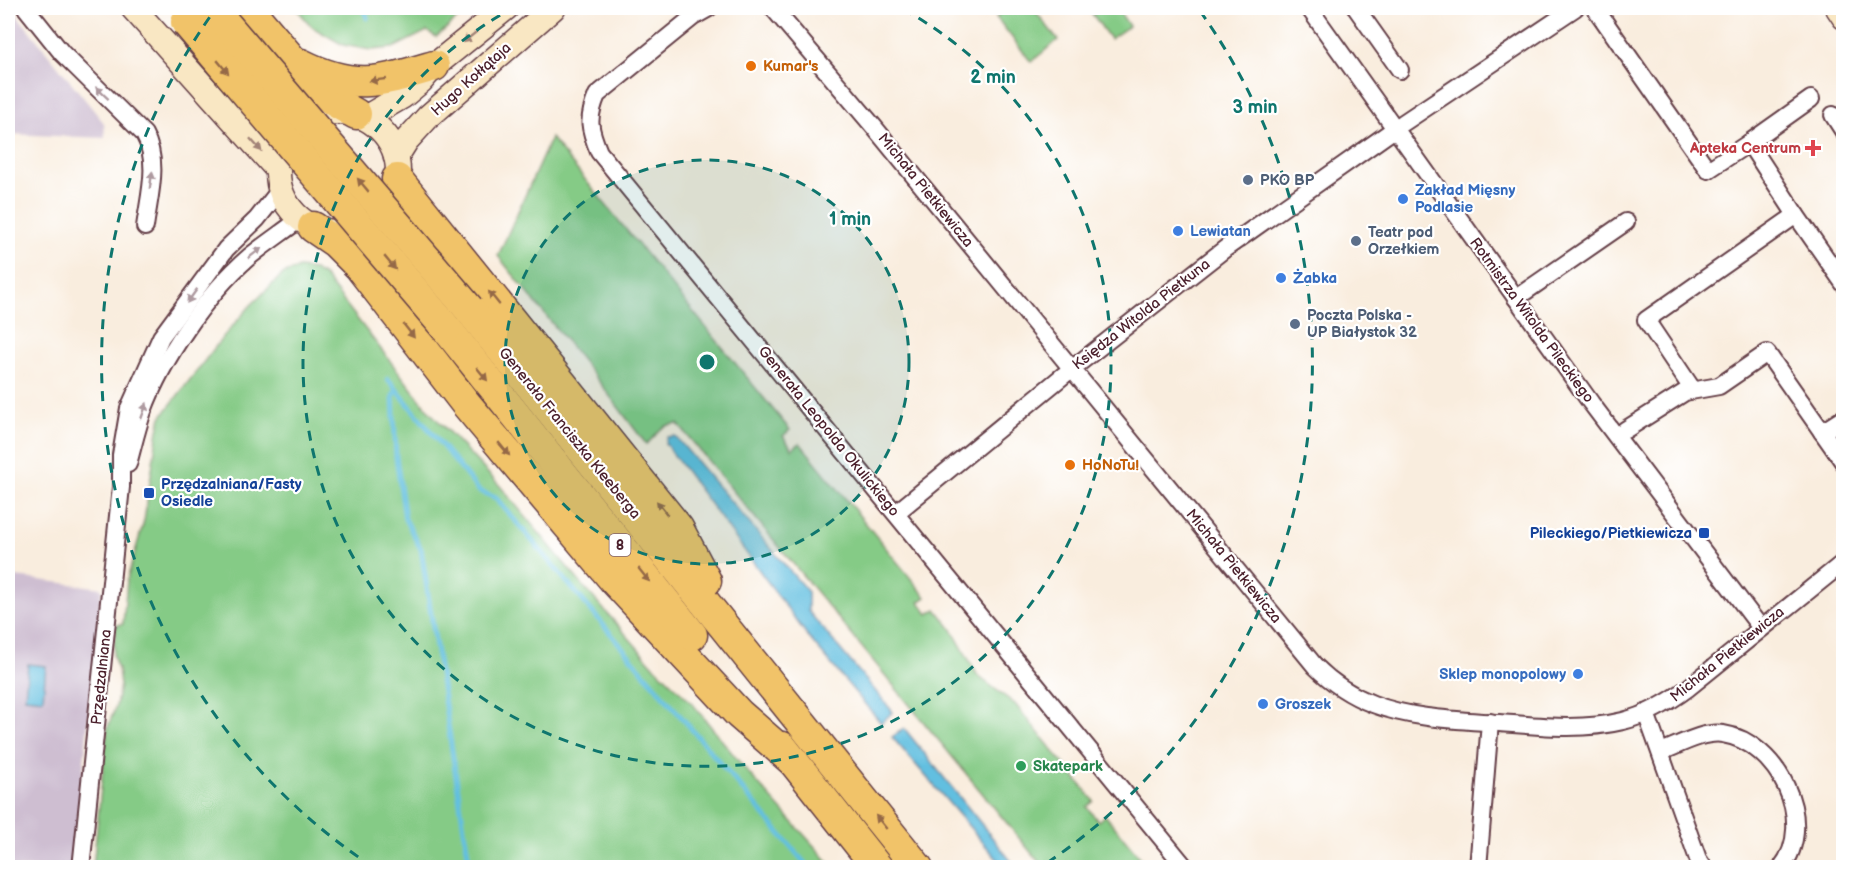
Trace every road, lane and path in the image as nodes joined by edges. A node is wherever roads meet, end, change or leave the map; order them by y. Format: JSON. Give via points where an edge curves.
{"nodes":[{"id":1,"x":26,"y":8,"type":"edge"},
{"id":2,"x":133,"y":8,"type":"edge"},
{"id":3,"x":212,"y":8,"type":"edge"},
{"id":4,"x":248,"y":8,"type":"edge"},
{"id":5,"x":506,"y":8,"type":"edge"},
{"id":6,"x":553,"y":8,"type":"edge"},
{"id":7,"x":709,"y":8,"type":"edge"},
{"id":8,"x":773,"y":8,"type":"edge"},
{"id":9,"x":1309,"y":8,"type":"edge"},
{"id":10,"x":1356,"y":8,"type":"edge"},
{"id":11,"x":1575,"y":8,"type":"edge"},
{"id":12,"x":1595,"y":8,"type":"edge"},
{"id":13,"x":1838,"y":8,"type":"edge"},
{"id":14,"x":1557,"y":12,"type":"edge"},
{"id":15,"x":179,"y":15,"type":"edge"},
{"id":16,"x":1844,"y":17,"type":"edge"},
{"id":17,"x":293,"y":60,"type":"junction"},
{"id":18,"x":435,"y":66,"type":"junction"},
{"id":19,"x":1400,"y":70,"type":"dead end"},
{"id":20,"x":1811,"y":99,"type":"dead end"},
{"id":21,"x":1833,"y":115,"type":"dead end"},
{"id":22,"x":361,"y":116,"type":"junction"},
{"id":23,"x":1395,"y":129,"type":"junction"},
{"id":24,"x":1844,"y":132,"type":"edge"},
{"id":25,"x":1749,"y":143,"type":"junction"},
{"id":26,"x":397,"y":168,"type":"junction"},
{"id":27,"x":279,"y":180,"type":"junction"},
{"id":28,"x":1796,"y":215,"type":"junction"},
{"id":29,"x":1626,"y":222,"type":"dead end"},
{"id":30,"x":307,"y":223,"type":"junction"},
{"id":31,"x":145,"y":227,"type":"dead end"},
{"id":32,"x":1844,"y":284,"type":"edge"},
{"id":33,"x":1516,"y":298,"type":"junction"},
{"id":34,"x":1072,"y":368,"type":"junction"},
{"id":35,"x":1693,"y":390,"type":"junction"},
{"id":36,"x":1844,"y":418,"type":"edge"},
{"id":37,"x":1625,"y":430,"type":"dead end"},
{"id":38,"x":1822,"y":432,"type":"junction"},
{"id":39,"x":1844,"y":463,"type":"edge"},
{"id":40,"x":121,"y":487,"type":"junction"},
{"id":41,"x":896,"y":513,"type":"junction"},
{"id":42,"x":1844,"y":562,"type":"edge"},
{"id":43,"x":1761,"y":628,"type":"junction"},
{"id":44,"x":744,"y":649,"type":"junction"},
{"id":45,"x":1646,"y":713,"type":"junction"},
{"id":46,"x":1490,"y":722,"type":"junction"},
{"id":47,"x":1661,"y":752,"type":"junction"},
{"id":48,"x":794,"y":762,"type":"junction"},
{"id":49,"x":81,"y":867,"type":"edge"},
{"id":50,"x":878,"y":867,"type":"edge"},
{"id":51,"x":918,"y":867,"type":"edge"},
{"id":52,"x":1186,"y":867,"type":"edge"},
{"id":53,"x":1478,"y":867,"type":"edge"},
{"id":54,"x":1704,"y":867,"type":"edge"},
{"id":55,"x":1780,"y":867,"type":"edge"}],
"edges":[{"from":31,"to":1,"type":"street","one_way":true,"via":[[154,162],[149,143],[62,53]]},
{"from":2,"to":27,"type":"street","one_way":true},
{"from":44,"to":3,"type":"highway","name":"Generała Franciszka Kleeberga","number":"8","one_way":true,"bridge":true,"via":[[470,309]]},
{"from":4,"to":17,"type":"highway"},
{"from":5,"to":18,"type":"street","name":"Hugo Kołłątaja","one_way":true},
{"from":6,"to":26,"type":"street","name":"Hugo Kołłątaja","via":[[428,117],[406,141]]},
{"from":7,"to":41,"type":"street","name":"Generała Leopolda Okulickiego","via":[[597,95],[590,112],[591,132],[599,152]]},
{"from":8,"to":34,"type":"street","name":"Michała Pietkiewicza"},
{"from":9,"to":23,"type":"street","name":"Rotmistrza Witolda Pileckiego"},
{"from":10,"to":19,"type":"street"},
{"from":11,"to":14,"type":"street","name":"Księdza Witolda Pietkuna"},
{"from":12,"to":25,"type":"street","via":[[1708,170]]},
{"from":13,"to":16,"type":"street"},
{"from":14,"to":23,"type":"street","name":"Księdza Witolda Pietkuna"},
{"from":15,"to":48,"type":"highway","name":"Generała Franciszka Kleeberga","number":"8","one_way":true,"bridge":true,"via":[[446,328]]},
{"from":18,"to":17,"type":"highway","one_way":true,"via":[[394,78],[351,82]]},
{"from":17,"to":22,"type":"highway","via":[[325,96]]},
{"from":18,"to":22,"type":"street","name":"Hugo Kołłątaja","via":[[403,96]]},
{"from":20,"to":25,"type":"street"},
{"from":21,"to":24,"type":"street"},
{"from":22,"to":26,"type":"street","via":[[381,130],[393,147]]},
{"from":22,"to":27,"type":"street","via":[[325,112],[297,127],[280,154]]},
{"from":23,"to":33,"type":"street","name":"Rotmistrza Witolda Pileckiego"},
{"from":23,"to":34,"type":"street","name":"Księdza Witolda Pietkuna","via":[[1226,248]]},
{"from":25,"to":28,"type":"street"},
{"from":26,"to":30,"type":"street","via":[[393,195],[374,220],[344,232]]},
{"from":44,"to":26,"type":"highway","one_way":true,"via":[[678,528]]},
{"from":27,"to":30,"type":"street","via":[[288,206]]},
{"from":27,"to":40,"type":"street","name":"Przędzalniana","one_way":true,"via":[[257,219],[226,249],[161,337],[129,408],[121,455]]},
{"from":28,"to":32,"type":"street"},
{"from":28,"to":35,"type":"street","via":[[1646,320]]},
{"from":29,"to":33,"type":"street"},
{"from":40,"to":30,"type":"street","name":"Przędzalniana","one_way":true,"via":[[143,412],[180,341],[248,258]]},
{"from":30,"to":48,"type":"highway","one_way":true,"via":[[335,242],[359,266],[466,404],[614,579],[740,714]]},
{"from":33,"to":43,"type":"street","name":"Rotmistrza Witolda Pileckiego"},
{"from":34,"to":41,"type":"street","name":"Księdza Witolda Pietkuna"},
{"from":34,"to":46,"type":"street","name":"Michała Pietkiewicza","via":[[1324,675],[1371,703],[1397,711]]},
{"from":35,"to":37,"type":"street"},
{"from":35,"to":38,"type":"street","via":[[1719,386],[1767,353]]},
{"from":36,"to":38,"type":"street"},
{"from":38,"to":39,"type":"street"},
{"from":40,"to":49,"type":"street","name":"Przędzalniana"},
{"from":41,"to":52,"type":"street","name":"Generała Leopolda Okulickiego"},
{"from":42,"to":43,"type":"street","name":"Michała Pietkiewicza"},
{"from":43,"to":45,"type":"street","name":"Michała Pietkiewicza","via":[[1668,703]]},
{"from":51,"to":44,"type":"highway","name":"Generała Franciszka Kleeberga","number":"8","one_way":true},
{"from":45,"to":46,"type":"street","name":"Michała Pietkiewicza","via":[[1615,723],[1577,727]]},
{"from":45,"to":47,"type":"street"},
{"from":46,"to":53,"type":"street"},
{"from":47,"to":54,"type":"street"},
{"from":47,"to":55,"type":"street","via":[[1704,736],[1722,734],[1754,745],[1769,760],[1793,804],[1796,824],[1792,845]]},
{"from":48,"to":50,"type":"highway","name":"Generała Franciszka Kleeberga","number":"8"}]}
